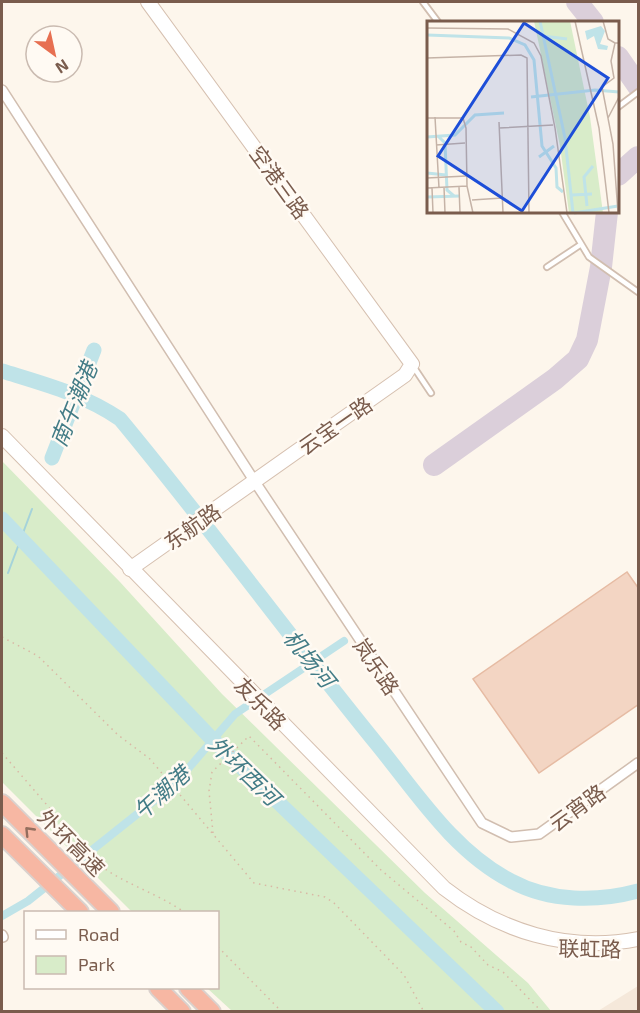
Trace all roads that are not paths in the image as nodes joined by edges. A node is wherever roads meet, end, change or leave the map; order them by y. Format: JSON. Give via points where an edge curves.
{"nodes":[{"id":1,"x":148,"y":2,"type":"edge"},
{"id":2,"x":423,"y":2,"type":"edge"},
{"id":3,"x":437,"y":21,"type":"edge"},
{"id":4,"x":2,"y":90,"type":"edge"},
{"id":5,"x":639,"y":92,"type":"edge"},
{"id":6,"x":619,"y":106,"type":"edge"},
{"id":7,"x":563,"y":213,"type":"edge"},
{"id":8,"x":580,"y":245,"type":"junction"},
{"id":9,"x":547,"y":267,"type":"dead end"},
{"id":10,"x":639,"y":292,"type":"edge"},
{"id":11,"x":412,"y":363,"type":"junction"},
{"id":12,"x":431,"y":393,"type":"dead end"},
{"id":13,"x":2,"y":436,"type":"edge"},
{"id":14,"x":2,"y":448,"type":"edge"},
{"id":15,"x":255,"y":482,"type":"junction"},
{"id":16,"x":144,"y":558,"type":"dead end"},
{"id":17,"x":127,"y":572,"type":"junction"},
{"id":18,"x":639,"y":763,"type":"edge"},
{"id":19,"x":2,"y":803,"type":"edge"},
{"id":20,"x":2,"y":835,"type":"edge"},
{"id":21,"x":511,"y":837,"type":"joint"},
{"id":22,"x":79,"y":911,"type":"edge"},
{"id":23,"x":110,"y":911,"type":"edge"},
{"id":24,"x":639,"y":939,"type":"edge"},
{"id":25,"x":542,"y":942,"type":"junction"},
{"id":26,"x":639,"y":948,"type":"edge"},
{"id":27,"x":160,"y":989,"type":"edge"},
{"id":28,"x":190,"y":989,"type":"edge"},
{"id":29,"x":182,"y":1011,"type":"edge"},
{"id":30,"x":213,"y":1011,"type":"edge"}],
"edges":[{"from":1,"to":11,"type":"main road","name":"空港三路"},
{"from":2,"to":3,"type":"lane"},
{"from":4,"to":15,"type":"street","name":"岚乐路"},
{"from":5,"to":6,"type":"lane"},
{"from":7,"to":8,"type":"lane"},
{"from":8,"to":9,"type":"lane"},
{"from":8,"to":10,"type":"lane","via":[[592,260]]},
{"from":11,"to":12,"type":"lane"},
{"from":11,"to":15,"type":"main road","name":"云宝一路","via":[[405,375]]},
{"from":13,"to":17,"type":"main road","name":"友乐路"},
{"from":14,"to":17,"type":"main road","name":"友乐路"},
{"from":15,"to":17,"type":"main road","name":"东航路"},
{"from":15,"to":21,"type":"street","name":"岚乐路","via":[[474,813],[491,829]]},
{"from":16,"to":17,"type":"main road","name":"东航路"},
{"from":17,"to":25,"type":"main road","name":"友乐路","via":[[444,888],[482,914]]},
{"from":18,"to":21,"type":"street","name":"云宵路","via":[[543,832],[531,837]]},
{"from":23,"to":19,"type":"highway","name":"外环高速","one_way":true},
{"from":20,"to":22,"type":"highway"},
{"from":24,"to":25,"type":"main road","name":"联虹路","via":[[588,944]]},
{"from":25,"to":26,"type":"main road","name":"联虹路","via":[[587,952]]},
{"from":27,"to":29,"type":"highway"},
{"from":28,"to":30,"type":"highway"}]}
